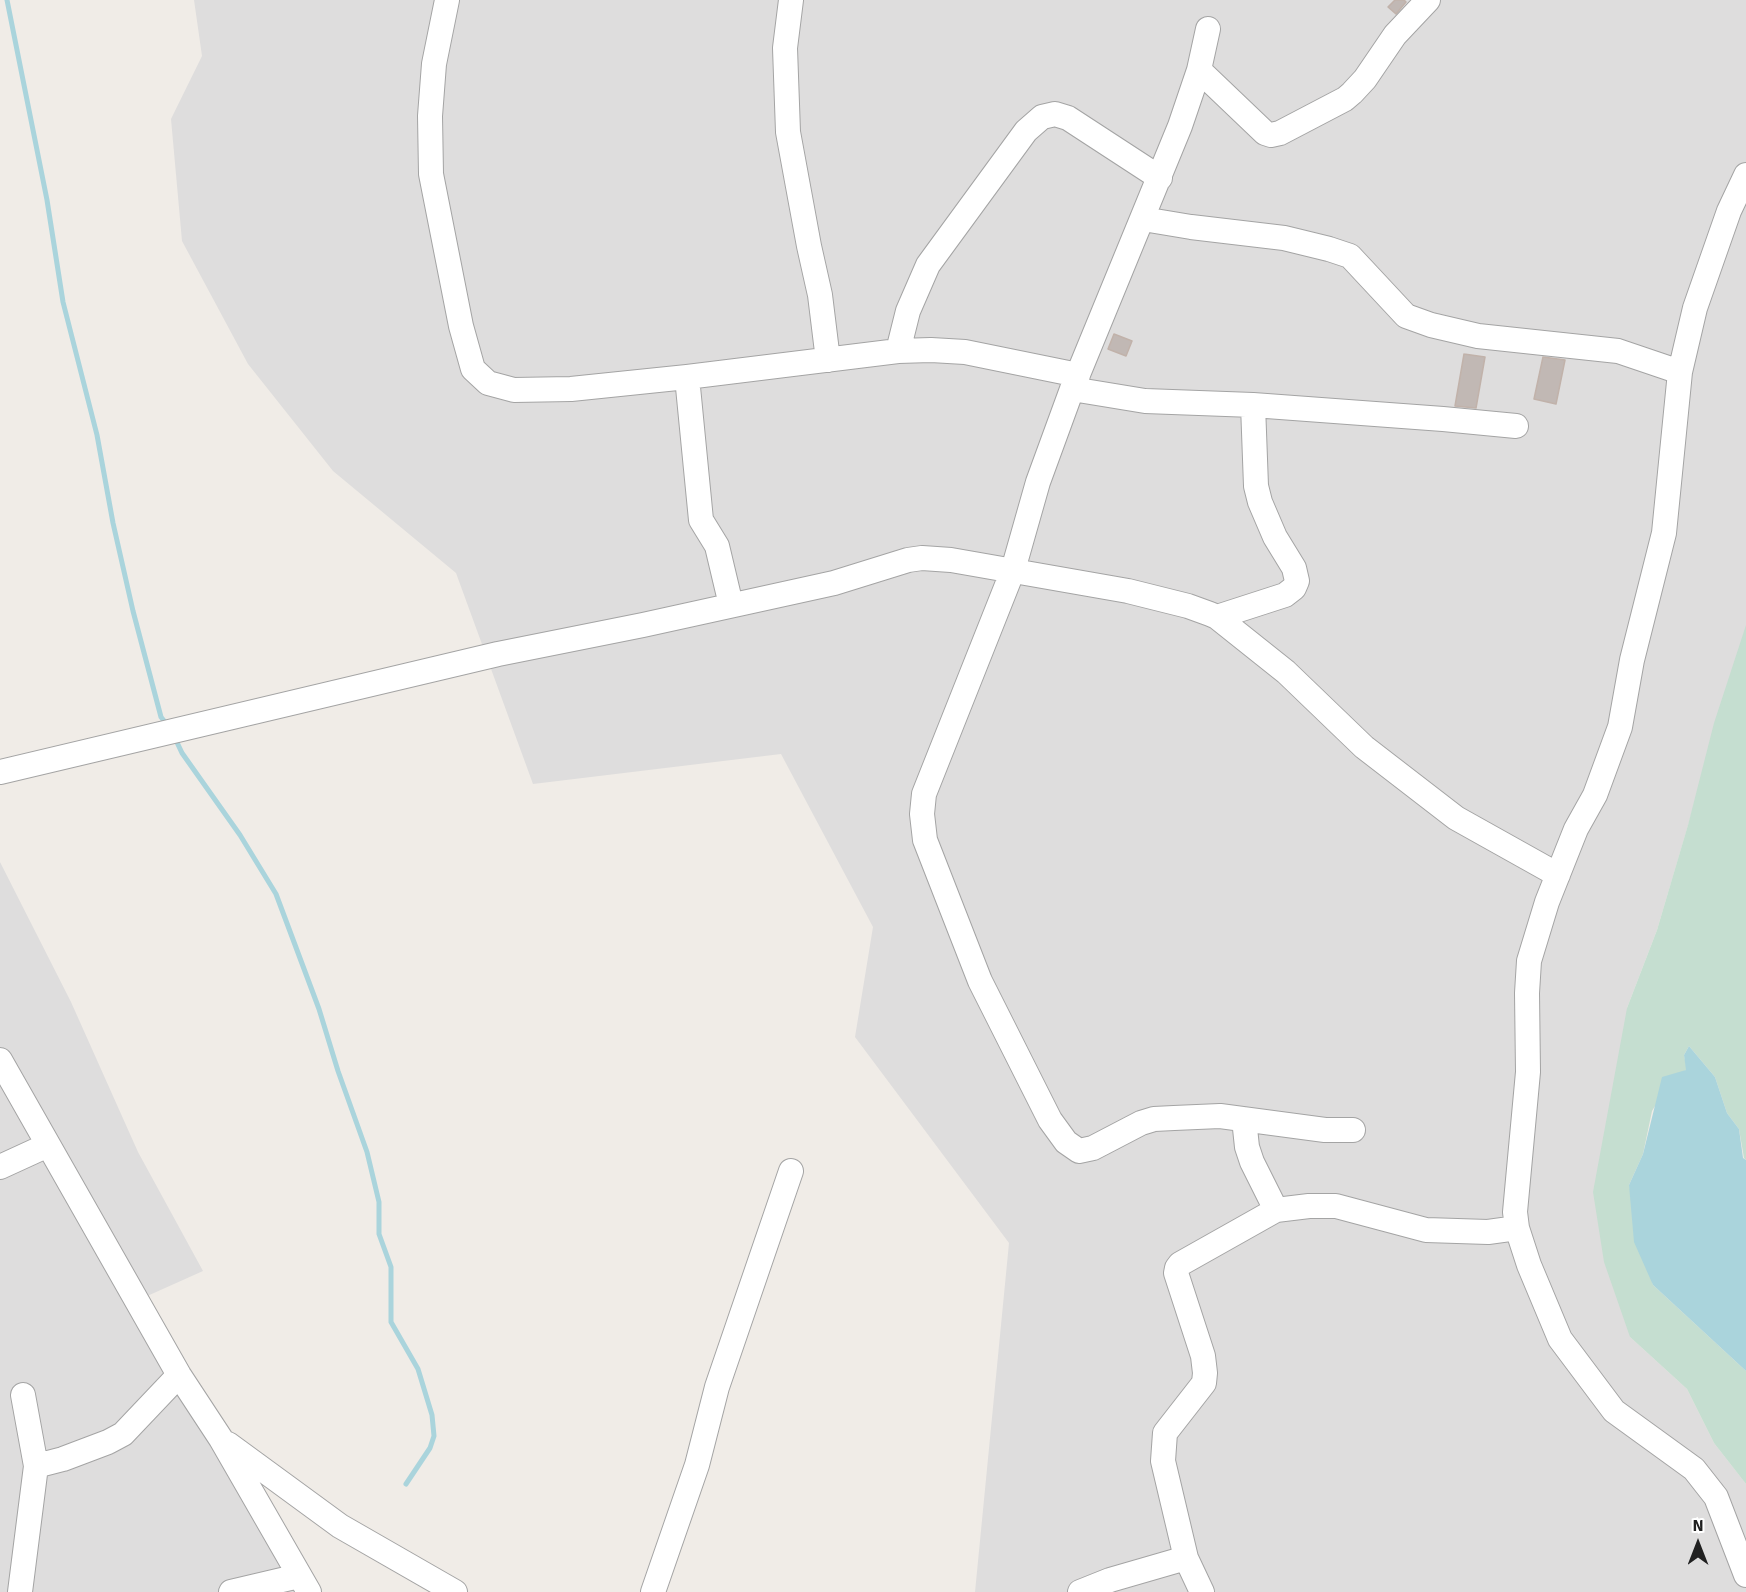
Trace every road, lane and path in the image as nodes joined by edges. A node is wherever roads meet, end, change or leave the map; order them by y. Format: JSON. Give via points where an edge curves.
{"nodes":[{"id":1,"x":447,"y":0,"type":"edge"},
{"id":2,"x":791,"y":0,"type":"edge"},
{"id":3,"x":1428,"y":0,"type":"edge"},
{"id":4,"x":1208,"y":29,"type":"dead end"},
{"id":5,"x":1199,"y":70,"type":"junction"},
{"id":6,"x":1746,"y":175,"type":"edge"},
{"id":7,"x":1160,"y":178,"type":"junction"},
{"id":8,"x":1143,"y":219,"type":"junction"},
{"id":9,"x":898,"y":351,"type":"junction"},
{"id":10,"x":828,"y":360,"type":"junction"},
{"id":11,"x":1680,"y":372,"type":"junction"},
{"id":12,"x":687,"y":377,"type":"junction"},
{"id":13,"x":1075,"y":382,"type":"junction"},
{"id":14,"x":1253,"y":405,"type":"junction"},
{"id":15,"x":1516,"y":426,"type":"dead end"},
{"id":16,"x":1013,"y":570,"type":"junction"},
{"id":17,"x":731,"y":605,"type":"junction"},
{"id":18,"x":1217,"y":617,"type":"junction"},
{"id":19,"x":0,"y":772,"type":"edge"},
{"id":20,"x":1558,"y":875,"type":"junction"},
{"id":21,"x":0,"y":1060,"type":"edge"},
{"id":22,"x":1244,"y":1119,"type":"junction"},
{"id":23,"x":1353,"y":1130,"type":"dead end"},
{"id":24,"x":48,"y":1145,"type":"junction"},
{"id":25,"x":0,"y":1167,"type":"edge"},
{"id":26,"x":791,"y":1172,"type":"dead end"},
{"id":27,"x":1276,"y":1210,"type":"junction"},
{"id":28,"x":1517,"y":1228,"type":"junction"},
{"id":29,"x":179,"y":1375,"type":"junction"},
{"id":30,"x":23,"y":1395,"type":"dead end"},
{"id":31,"x":221,"y":1439,"type":"junction"},
{"id":32,"x":36,"y":1466,"type":"junction"},
{"id":33,"x":1186,"y":1558,"type":"junction"},
{"id":34,"x":1746,"y":1575,"type":"edge"},
{"id":35,"x":304,"y":1584,"type":"edge"},
{"id":36,"x":20,"y":1592,"type":"edge"},
{"id":37,"x":231,"y":1592,"type":"edge"},
{"id":38,"x":455,"y":1592,"type":"edge"},
{"id":39,"x":653,"y":1592,"type":"edge"},
{"id":40,"x":1080,"y":1592,"type":"edge"},
{"id":41,"x":1202,"y":1592,"type":"edge"}],
"edges":[{"from":1,"to":12,"type":"street","via":[[434,64],[431,174],[460,326],[473,369],[488,383],[514,390],[571,389]]},
{"from":2,"to":10,"type":"street","via":[[784,48],[788,132],[820,295]]},
{"from":3,"to":5,"type":"street","via":[[1395,35],[1352,93],[1280,133],[1265,133]]},
{"from":4,"to":5,"type":"street"},
{"from":5,"to":7,"type":"street"},
{"from":6,"to":11,"type":"street","via":[[1695,308]]},
{"from":7,"to":8,"type":"street"},
{"from":7,"to":9,"type":"street","via":[[1068,118],[1054,114],[1042,117],[1026,131],[928,265],[908,311]]},
{"from":8,"to":11,"type":"street","via":[[1284,238],[1350,256],[1406,316],[1431,325],[1478,336],[1618,351]]},
{"from":8,"to":13,"type":"street"},
{"from":9,"to":10,"type":"street"},
{"from":9,"to":13,"type":"street","via":[[965,352]]},
{"from":10,"to":12,"type":"street"},
{"from":11,"to":20,"type":"street","via":[[1664,533],[1632,660],[1620,727],[1595,795]]},
{"from":12,"to":17,"type":"street","via":[[700,520],[717,546]]},
{"from":13,"to":14,"type":"street","via":[[1145,401]]},
{"from":13,"to":16,"type":"street","via":[[1038,482]]},
{"from":14,"to":15,"type":"street"},
{"from":14,"to":18,"type":"street","via":[[1256,486],[1297,581],[1285,595]]},
{"from":16,"to":17,"type":"street","via":[[922,558],[834,583]]},
{"from":16,"to":18,"type":"street","via":[[1128,591]]},
{"from":16,"to":22,"type":"street","via":[[924,794],[922,814],[926,840],[980,981],[1050,1120],[1066,1142],[1079,1151],[1154,1119]]},
{"from":17,"to":19,"type":"street","via":[[498,654]]},
{"from":18,"to":20,"type":"street","via":[[1286,672],[1364,747],[1456,818]]},
{"from":20,"to":28,"type":"street","via":[[1529,961],[1528,1072],[1515,1212]]},
{"from":21,"to":24,"type":"street"},
{"from":22,"to":23,"type":"street"},
{"from":22,"to":27,"type":"street","via":[[1252,1162]]},
{"from":24,"to":25,"type":"street"},
{"from":24,"to":29,"type":"street"},
{"from":26,"to":39,"type":"street","via":[[717,1387],[697,1465]]},
{"from":27,"to":28,"type":"street","via":[[1336,1206],[1426,1230],[1488,1232]]},
{"from":27,"to":33,"type":"street","via":[[1177,1268],[1205,1373],[1204,1383],[1165,1433],[1163,1461]]},
{"from":28,"to":34,"type":"street","via":[[1560,1339],[1614,1411],[1694,1469],[1716,1497]]},
{"from":29,"to":31,"type":"street"},
{"from":29,"to":32,"type":"street","via":[[123,1434]]},
{"from":30,"to":32,"type":"street"},
{"from":31,"to":35,"type":"street"},
{"from":31,"to":38,"type":"street","via":[[340,1526]]},
{"from":32,"to":36,"type":"street"},
{"from":33,"to":40,"type":"street"},
{"from":33,"to":41,"type":"street"},
{"from":35,"to":37,"type":"street"}]}
